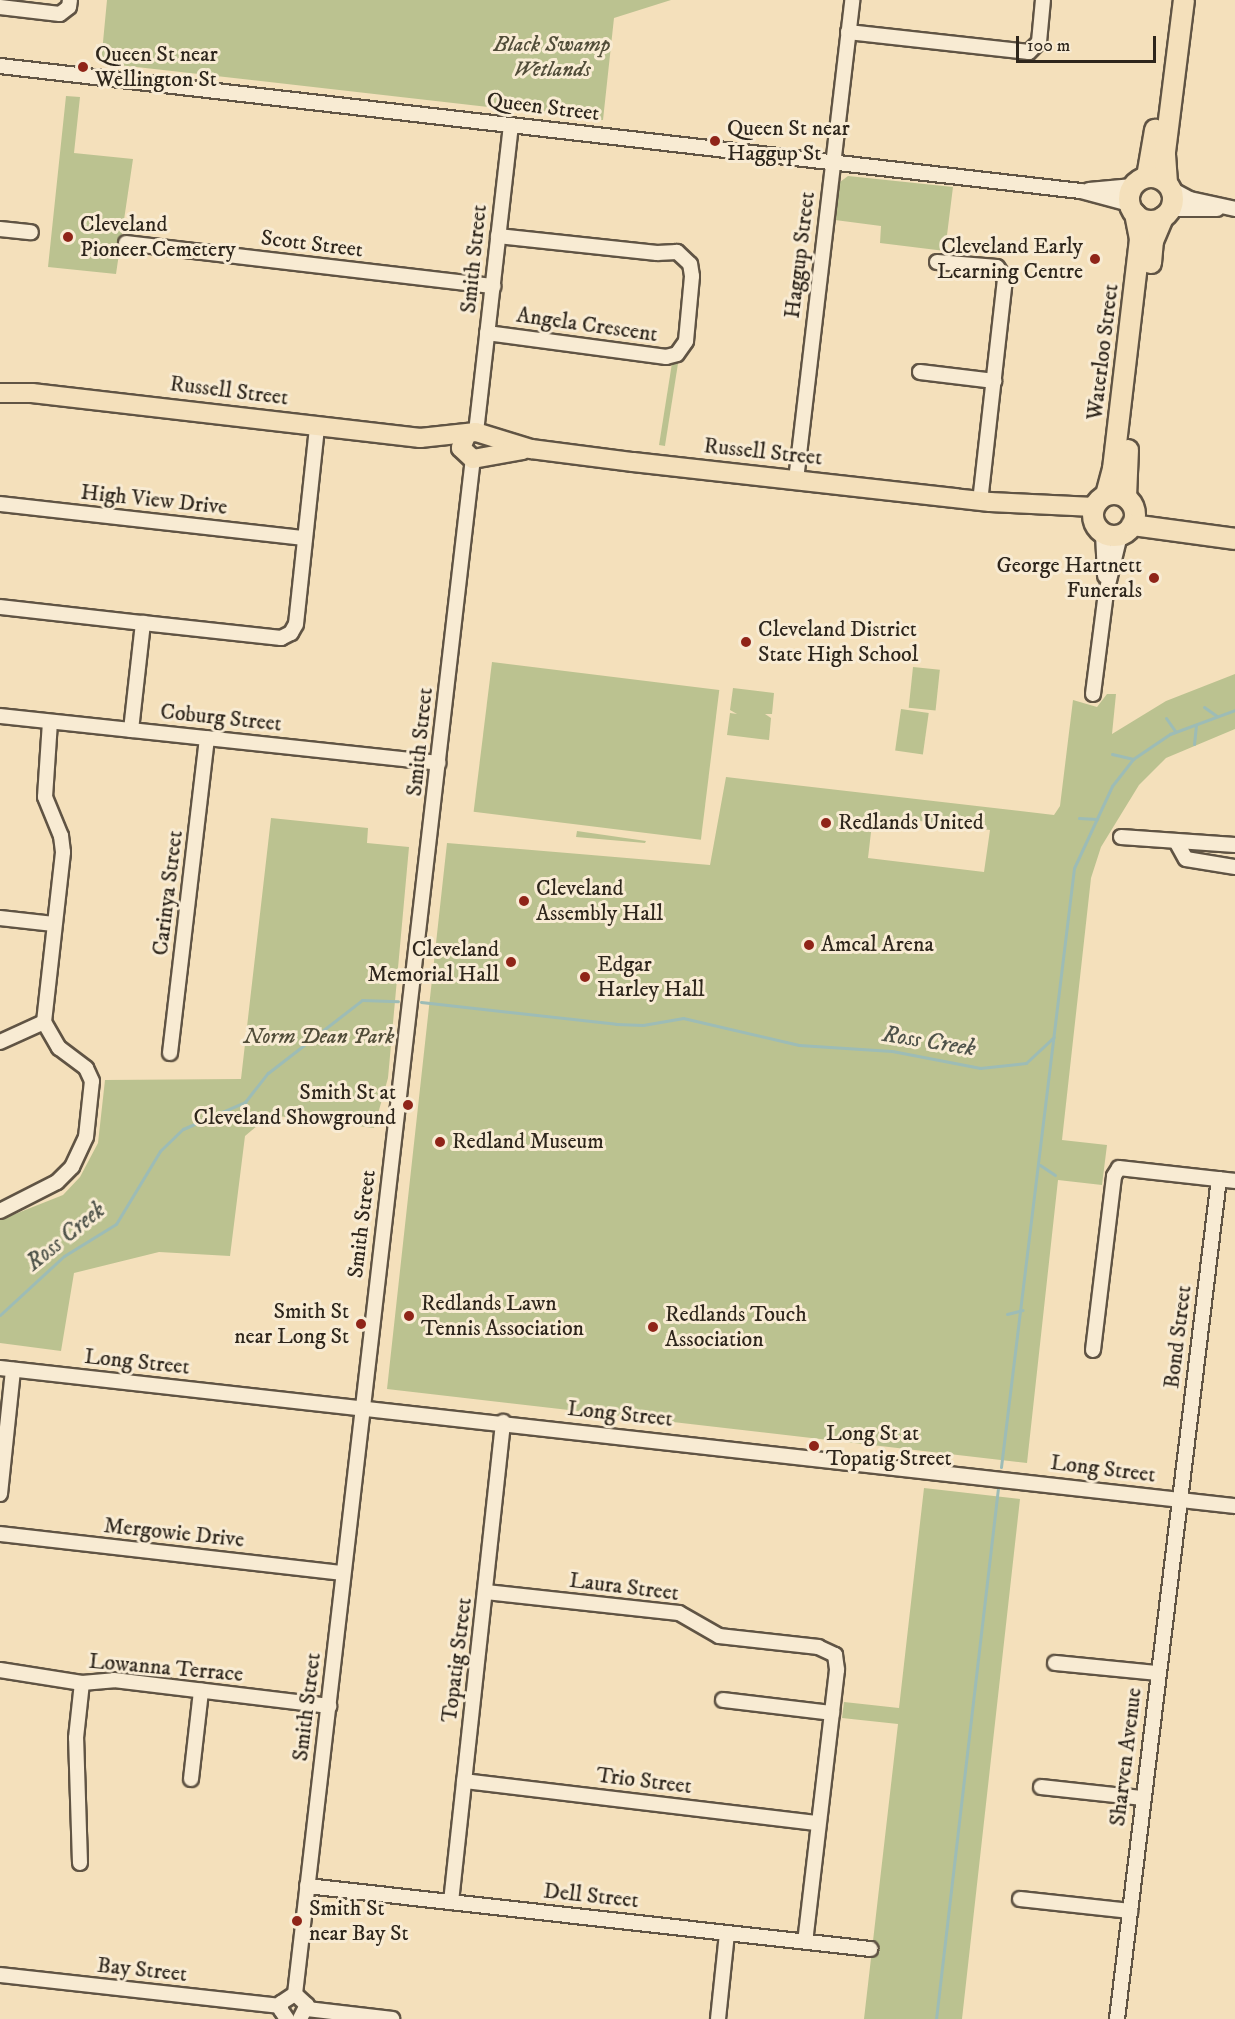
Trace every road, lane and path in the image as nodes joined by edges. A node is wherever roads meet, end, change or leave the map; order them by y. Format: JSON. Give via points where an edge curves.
{"nodes":[{"id":1,"x":70,"y":0,"type":"edge"},
{"id":2,"x":852,"y":0,"type":"edge"},
{"id":3,"x":1043,"y":0,"type":"edge"},
{"id":4,"x":1170,"y":0,"type":"edge"},
{"id":5,"x":1184,"y":0,"type":"edge"},
{"id":6,"x":0,"y":7,"type":"edge"},
{"id":7,"x":848,"y":33,"type":"junction"},
{"id":8,"x":0,"y":66,"type":"edge"},
{"id":9,"x":511,"y":126,"type":"junction"},
{"id":10,"x":832,"y":162,"type":"junction"},
{"id":11,"x":1169,"y":186,"type":"junction"},
{"id":12,"x":1136,"y":195,"type":"junction"},
{"id":13,"x":1230,"y":209,"type":"edge"},
{"id":14,"x":1167,"y":213,"type":"junction"},
{"id":15,"x":0,"y":229,"type":"edge"},
{"id":16,"x":31,"y":232,"type":"dead end"},
{"id":17,"x":498,"y":236,"type":"junction"},
{"id":18,"x":126,"y":243,"type":"dead end"},
{"id":19,"x":938,"y":262,"type":"dead end"},
{"id":20,"x":493,"y":286,"type":"junction"},
{"id":21,"x":487,"y":333,"type":"junction"},
{"id":22,"x":920,"y":372,"type":"dead end"},
{"id":23,"x":994,"y":381,"type":"junction"},
{"id":24,"x":0,"y":384,"type":"edge"},
{"id":25,"x":0,"y":393,"type":"edge"},
{"id":26,"x":32,"y":393,"type":"junction"},
{"id":27,"x":317,"y":426,"type":"junction"},
{"id":28,"x":474,"y":446,"type":"junction"},
{"id":29,"x":796,"y":480,"type":"junction"},
{"id":30,"x":985,"y":502,"type":"junction"},
{"id":31,"x":0,"y":504,"type":"edge"},
{"id":32,"x":1114,"y":515,"type":"junction"},
{"id":33,"x":1235,"y":528,"type":"edge"},
{"id":34,"x":304,"y":538,"type":"junction"},
{"id":35,"x":1235,"y":539,"type":"edge"},
{"id":36,"x":0,"y":607,"type":"edge"},
{"id":37,"x":143,"y":623,"type":"junction"},
{"id":38,"x":1093,"y":694,"type":"dead end"},
{"id":39,"x":0,"y":716,"type":"edge"},
{"id":40,"x":50,"y":722,"type":"junction"},
{"id":41,"x":131,"y":730,"type":"junction"},
{"id":42,"x":207,"y":738,"type":"junction"},
{"id":43,"x":438,"y":763,"type":"junction"},
{"id":44,"x":1121,"y":837,"type":"dead end"},
{"id":45,"x":1177,"y":843,"type":"junction"},
{"id":46,"x":1235,"y":845,"type":"edge"},
{"id":47,"x":1235,"y":867,"type":"edge"},
{"id":48,"x":0,"y":918,"type":"edge"},
{"id":49,"x":54,"y":924,"type":"junction"},
{"id":50,"x":44,"y":1022,"type":"junction"},
{"id":51,"x":0,"y":1042,"type":"edge"},
{"id":52,"x":170,"y":1053,"type":"dead end"},
{"id":53,"x":1219,"y":1179,"type":"junction"},
{"id":54,"x":1235,"y":1181,"type":"edge"},
{"id":55,"x":0,"y":1211,"type":"edge"},
{"id":56,"x":1093,"y":1350,"type":"dead end"},
{"id":57,"x":7,"y":1369,"type":"edge"},
{"id":58,"x":362,"y":1407,"type":"junction"},
{"id":59,"x":502,"y":1422,"type":"junction"},
{"id":60,"x":0,"y":1494,"type":"edge"},
{"id":61,"x":1179,"y":1499,"type":"junction"},
{"id":62,"x":1235,"y":1506,"type":"edge"},
{"id":63,"x":0,"y":1534,"type":"edge"},
{"id":64,"x":343,"y":1573,"type":"junction"},
{"id":65,"x":486,"y":1592,"type":"junction"},
{"id":66,"x":1055,"y":1663,"type":"dead end"},
{"id":67,"x":0,"y":1670,"type":"edge"},
{"id":68,"x":1157,"y":1673,"type":"junction"},
{"id":69,"x":82,"y":1683,"type":"junction"},
{"id":70,"x":201,"y":1691,"type":"junction"},
{"id":71,"x":723,"y":1700,"type":"dead end"},
{"id":72,"x":329,"y":1706,"type":"junction"},
{"id":73,"x":832,"y":1713,"type":"junction"},
{"id":74,"x":191,"y":1779,"type":"dead end"},
{"id":75,"x":464,"y":1781,"type":"junction"},
{"id":76,"x":1041,"y":1787,"type":"dead end"},
{"id":77,"x":1143,"y":1798,"type":"junction"},
{"id":78,"x":818,"y":1823,"type":"junction"},
{"id":79,"x":80,"y":1863,"type":"dead end"},
{"id":80,"x":307,"y":1886,"type":"junction"},
{"id":81,"x":1020,"y":1899,"type":"dead end"},
{"id":82,"x":451,"y":1902,"type":"junction"},
{"id":83,"x":1130,"y":1911,"type":"junction"},
{"id":84,"x":727,"y":1933,"type":"junction"},
{"id":85,"x":805,"y":1941,"type":"junction"},
{"id":86,"x":870,"y":1949,"type":"dead end"},
{"id":87,"x":0,"y":1975,"type":"edge"},
{"id":88,"x":295,"y":1994,"type":"junction"},
{"id":89,"x":280,"y":2006,"type":"junction"},
{"id":90,"x":304,"y":2014,"type":"edge"},
{"id":91,"x":287,"y":2019,"type":"edge"},
{"id":92,"x":392,"y":2019,"type":"edge"},
{"id":93,"x":718,"y":2019,"type":"edge"},
{"id":94,"x":1117,"y":2019,"type":"edge"}],
"edges":[{"from":1,"to":6,"type":"street","via":[[69,7],[60,14]]},
{"from":2,"to":7,"type":"street","name":"Haggup Street"},
{"from":3,"to":7,"type":"street","via":[[1039,42],[1029,52]]},
{"from":4,"to":12,"type":"highway","name":"Waterloo Street"},
{"from":5,"to":11,"type":"highway","via":[[1165,152]]},
{"from":7,"to":10,"type":"street","name":"Haggup Street"},
{"from":8,"to":9,"type":"street","name":"Queen Street"},
{"from":9,"to":10,"type":"street","name":"Queen Street"},
{"from":9,"to":17,"type":"street","name":"Smith Street"},
{"from":10,"to":12,"type":"street","name":"Queen Street"},
{"from":10,"to":29,"type":"street","name":"Haggup Street"},
{"from":11,"to":12,"type":"highway"},
{"from":11,"to":13,"type":"street"},
{"from":11,"to":14,"type":"highway","name":"Waterloo Street"},
{"from":12,"to":14,"type":"highway","via":[[1146,220]]},
{"from":12,"to":32,"type":"highway","name":"Waterloo Street","via":[[1140,239],[1113,469]]},
{"from":13,"to":14,"type":"street"},
{"from":14,"to":32,"type":"highway","name":"Waterloo Street","via":[[1153,241]]},
{"from":15,"to":16,"type":"street"},
{"from":17,"to":20,"type":"street","name":"Smith Street"},
{"from":17,"to":21,"type":"street","name":"Angela Crescent","via":[[657,254],[677,252],[686,257],[691,270],[686,341],[677,354],[666,357]]},
{"from":18,"to":20,"type":"street","name":"Scott Street"},
{"from":19,"to":23,"type":"street","via":[[988,265],[1002,272],[1005,279]]},
{"from":20,"to":21,"type":"street","name":"Smith Street"},
{"from":21,"to":28,"type":"street","name":"Smith Street"},
{"from":22,"to":23,"type":"street"},
{"from":23,"to":30,"type":"street"},
{"from":24,"to":26,"type":"main road","name":"Russell Street"},
{"from":25,"to":26,"type":"main road","name":"Russell Street"},
{"from":26,"to":27,"type":"main road","name":"Russell Street"},
{"from":27,"to":28,"type":"main road","name":"Russell Street"},
{"from":27,"to":34,"type":"street"},
{"from":28,"to":29,"type":"main road","name":"Russell Street","via":[[531,449]]},
{"from":28,"to":43,"type":"street","name":"Smith Street"},
{"from":29,"to":30,"type":"main road","name":"Russell Street"},
{"from":30,"to":32,"type":"main road","name":"Russell Street"},
{"from":31,"to":34,"type":"street","name":"High View Drive"},
{"from":32,"to":33,"type":"highway","name":"Russell Street"},
{"from":32,"to":35,"type":"highway","name":"Russell Street"},
{"from":32,"to":38,"type":"street","name":"Waterloo Street"},
{"from":34,"to":37,"type":"street","via":[[296,624],[291,633],[281,638]]},
{"from":36,"to":37,"type":"street"},
{"from":37,"to":41,"type":"street"},
{"from":39,"to":40,"type":"street","name":"Coburg Street"},
{"from":40,"to":41,"type":"street","name":"Coburg Street"},
{"from":40,"to":49,"type":"street","via":[[45,798],[61,836],[63,852]]},
{"from":41,"to":42,"type":"street","name":"Coburg Street"},
{"from":42,"to":43,"type":"street","name":"Coburg Street"},
{"from":42,"to":52,"type":"street","name":"Carinya Street"},
{"from":43,"to":58,"type":"street","name":"Smith Street"},
{"from":44,"to":45,"type":"street"},
{"from":45,"to":46,"type":"street","via":[[1186,840]]},
{"from":45,"to":47,"type":"street","via":[[1186,859]]},
{"from":48,"to":49,"type":"street"},
{"from":49,"to":50,"type":"street"},
{"from":50,"to":51,"type":"street"},
{"from":50,"to":55,"type":"street","via":[[59,1048],[86,1068],[92,1081],[86,1137],[72,1167],[57,1182]]},
{"from":53,"to":54,"type":"street"},
{"from":53,"to":56,"type":"street","via":[[1119,1168],[1114,1176]]},
{"from":53,"to":61,"type":"street","name":"Bond Street"},
{"from":57,"to":58,"type":"street","name":"Long Street"},
{"from":57,"to":60,"type":"street"},
{"from":58,"to":59,"type":"street","name":"Long Street"},
{"from":58,"to":64,"type":"street","name":"Smith Street"},
{"from":59,"to":61,"type":"street","name":"Long Street"},
{"from":59,"to":65,"type":"street","name":"Topatig Street"},
{"from":61,"to":62,"type":"street","name":"Long Street"},
{"from":61,"to":68,"type":"street","name":"Sharven Avenue"},
{"from":63,"to":64,"type":"street","name":"Mergowie Drive"},
{"from":64,"to":72,"type":"street","name":"Smith Street"},
{"from":65,"to":73,"type":"street","name":"Laura Street","via":[[679,1613],[719,1636],[828,1649],[837,1663]]},
{"from":65,"to":75,"type":"street","name":"Topatig Street"},
{"from":66,"to":68,"type":"street"},
{"from":67,"to":69,"type":"street","name":"Lowanna Terrace"},
{"from":68,"to":77,"type":"street","name":"Sharven Avenue"},
{"from":69,"to":70,"type":"street","name":"Lowanna Terrace","via":[[114,1680]]},
{"from":69,"to":79,"type":"street","via":[[76,1738]]},
{"from":70,"to":72,"type":"street","name":"Lowanna Terrace"},
{"from":70,"to":74,"type":"street"},
{"from":71,"to":73,"type":"street"},
{"from":72,"to":80,"type":"street","name":"Smith Street"},
{"from":73,"to":78,"type":"street"},
{"from":75,"to":78,"type":"street","name":"Trio Street"},
{"from":75,"to":82,"type":"street","name":"Topatig Street"},
{"from":76,"to":77,"type":"street"},
{"from":77,"to":83,"type":"street","name":"Sharven Avenue"},
{"from":78,"to":85,"type":"street"},
{"from":80,"to":82,"type":"street","name":"Dell Street"},
{"from":80,"to":88,"type":"street","name":"Smith Street"},
{"from":81,"to":83,"type":"street"},
{"from":82,"to":84,"type":"street","name":"Dell Street"},
{"from":83,"to":94,"type":"street","name":"Sharven Avenue"},
{"from":84,"to":85,"type":"street","name":"Dell Street"},
{"from":84,"to":93,"type":"street"},
{"from":85,"to":86,"type":"street","name":"Dell Street"},
{"from":87,"to":89,"type":"street","name":"Bay Street"},
{"from":88,"to":89,"type":"street","via":[[285,1997]]},
{"from":88,"to":90,"type":"street","via":[[304,1999]]},
{"from":89,"to":91,"type":"street"},
{"from":90,"to":92,"type":"street"}]}
